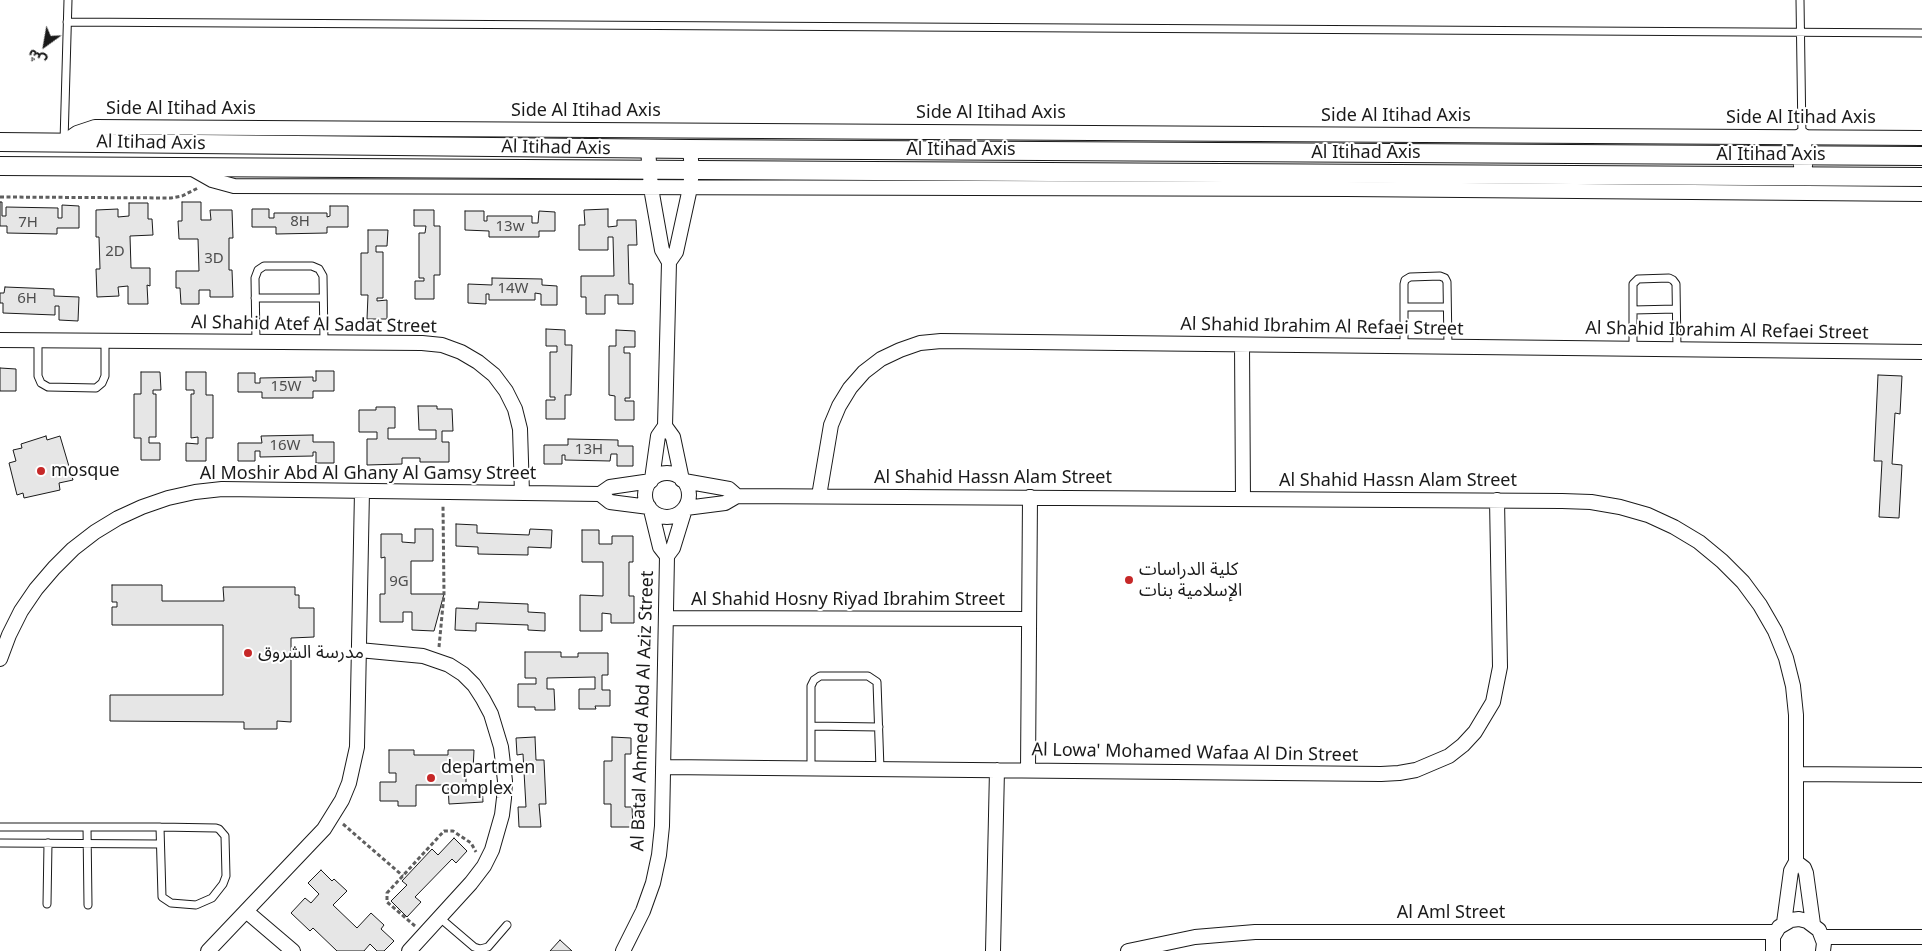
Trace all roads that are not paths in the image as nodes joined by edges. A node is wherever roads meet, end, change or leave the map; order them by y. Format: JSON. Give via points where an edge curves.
{"nodes":[{"id":1,"x":68,"y":0,"type":"edge"},
{"id":2,"x":1800,"y":0,"type":"edge"},
{"id":3,"x":67,"y":22,"type":"junction"},
{"id":4,"x":1800,"y":32,"type":"junction"},
{"id":5,"x":1922,"y":33,"type":"edge"},
{"id":6,"x":1802,"y":137,"type":"junction"},
{"id":7,"x":1922,"y":138,"type":"edge"},
{"id":8,"x":0,"y":142,"type":"edge"},
{"id":9,"x":64,"y":142,"type":"junction"},
{"id":10,"x":648,"y":148,"type":"junction"},
{"id":11,"x":690,"y":149,"type":"junction"},
{"id":12,"x":1803,"y":155,"type":"junction"},
{"id":13,"x":1922,"y":156,"type":"edge"},
{"id":14,"x":0,"y":166,"type":"edge"},
{"id":15,"x":64,"y":166,"type":"junction"},
{"id":16,"x":189,"y":167,"type":"junction"},
{"id":17,"x":649,"y":170,"type":"junction"},
{"id":18,"x":692,"y":170,"type":"junction"},
{"id":19,"x":1803,"y":176,"type":"junction"},
{"id":20,"x":1922,"y":177,"type":"edge"},
{"id":21,"x":651,"y":188,"type":"junction"},
{"id":22,"x":690,"y":188,"type":"junction"},
{"id":23,"x":1922,"y":194,"type":"edge"},
{"id":24,"x":669,"y":262,"type":"junction"},
{"id":25,"x":255,"y":298,"type":"junction"},
{"id":26,"x":323,"y":298,"type":"junction"},
{"id":27,"x":1404,"y":307,"type":"junction"},
{"id":28,"x":1447,"y":307,"type":"junction"},
{"id":29,"x":1676,"y":309,"type":"junction"},
{"id":30,"x":1633,"y":310,"type":"junction"},
{"id":31,"x":0,"y":340,"type":"edge"},
{"id":32,"x":38,"y":340,"type":"junction"},
{"id":33,"x":105,"y":340,"type":"junction"},
{"id":34,"x":256,"y":342,"type":"junction"},
{"id":35,"x":324,"y":342,"type":"junction"},
{"id":36,"x":1242,"y":345,"type":"junction"},
{"id":37,"x":1404,"y":346,"type":"junction"},
{"id":38,"x":1448,"y":347,"type":"junction"},
{"id":39,"x":1633,"y":349,"type":"junction"},
{"id":40,"x":1677,"y":349,"type":"junction"},
{"id":41,"x":1922,"y":352,"type":"edge"},
{"id":42,"x":665,"y":426,"type":"junction"},
{"id":43,"x":652,"y":480,"type":"junction"},
{"id":44,"x":683,"y":481,"type":"junction"},
{"id":45,"x":362,"y":491,"type":"junction"},
{"id":46,"x":522,"y":493,"type":"junction"},
{"id":47,"x":600,"y":494,"type":"junction"},
{"id":48,"x":736,"y":496,"type":"junction"},
{"id":49,"x":819,"y":496,"type":"junction"},
{"id":50,"x":1030,"y":497,"type":"junction"},
{"id":51,"x":1243,"y":499,"type":"junction"},
{"id":52,"x":1497,"y":500,"type":"junction"},
{"id":53,"x":685,"y":508,"type":"junction"},
{"id":54,"x":650,"y":509,"type":"junction"},
{"id":55,"x":667,"y":556,"type":"junction"},
{"id":56,"x":666,"y":618,"type":"junction"},
{"id":57,"x":1029,"y":620,"type":"junction"},
{"id":58,"x":359,"y":650,"type":"junction"},
{"id":59,"x":0,"y":659,"type":"edge"},
{"id":60,"x":811,"y":726,"type":"junction"},
{"id":61,"x":879,"y":727,"type":"junction"},
{"id":62,"x":663,"y":767,"type":"junction"},
{"id":63,"x":811,"y":769,"type":"junction"},
{"id":64,"x":880,"y":769,"type":"junction"},
{"id":65,"x":997,"y":770,"type":"junction"},
{"id":66,"x":1028,"y":770,"type":"junction"},
{"id":67,"x":1796,"y":774,"type":"junction"},
{"id":68,"x":1922,"y":775,"type":"edge"},
{"id":69,"x":0,"y":827,"type":"edge"},
{"id":70,"x":87,"y":827,"type":"junction"},
{"id":71,"x":160,"y":827,"type":"junction"},
{"id":72,"x":0,"y":843,"type":"edge"},
{"id":73,"x":48,"y":843,"type":"junction"},
{"id":74,"x":88,"y":843,"type":"junction"},
{"id":75,"x":160,"y":844,"type":"junction"},
{"id":76,"x":1796,"y":862,"type":"junction"},
{"id":77,"x":47,"y":904,"type":"dead end"},
{"id":78,"x":88,"y":905,"type":"dead end"},
{"id":79,"x":246,"y":912,"type":"junction"},
{"id":80,"x":440,"y":918,"type":"junction"},
{"id":81,"x":1814,"y":924,"type":"junction"},
{"id":82,"x":507,"y":925,"type":"dead end"},
{"id":83,"x":1779,"y":928,"type":"junction"},
{"id":84,"x":1822,"y":936,"type":"junction"},
{"id":85,"x":1922,"y":936,"type":"edge"},
{"id":86,"x":208,"y":951,"type":"edge"},
{"id":87,"x":293,"y":951,"type":"edge"},
{"id":88,"x":409,"y":951,"type":"edge"},
{"id":89,"x":624,"y":951,"type":"edge"},
{"id":90,"x":993,"y":951,"type":"edge"},
{"id":91,"x":1128,"y":951,"type":"edge"},
{"id":92,"x":1773,"y":951,"type":"edge"},
{"id":93,"x":1823,"y":951,"type":"edge"}],
"edges":[{"from":1,"to":3,"type":"lane"},
{"from":2,"to":4,"type":"lane"},
{"from":3,"to":4,"type":"lane"},
{"from":3,"to":9,"type":"lane"},
{"from":4,"to":5,"type":"lane"},
{"from":4,"to":6,"type":"lane"},
{"from":6,"to":7,"type":"street","name":"Side Al Itihad Axis"},
{"from":6,"to":9,"type":"street","name":"Side Al Itihad Axis","via":[[95,127]]},
{"from":6,"to":12,"type":"street"},
{"from":8,"to":9,"type":"street","name":"Al Itihad Axis"},
{"from":9,"to":10,"type":"street","name":"Al Itihad Axis"},
{"from":9,"to":15,"type":"street"},
{"from":10,"to":11,"type":"street","name":"Al Itihad Axis"},
{"from":10,"to":17,"type":"street"},
{"from":11,"to":12,"type":"street","name":"Al Itihad Axis"},
{"from":11,"to":18,"type":"street"},
{"from":12,"to":13,"type":"street","name":"Al Itihad Axis"},
{"from":12,"to":19,"type":"street"},
{"from":14,"to":15,"type":"street","name":"Al Itihad Axis"},
{"from":15,"to":16,"type":"street","name":"Al Itihad Axis"},
{"from":16,"to":17,"type":"street","name":"Al Itihad Axis"},
{"from":16,"to":21,"type":"street","via":[[212,180],[234,186]]},
{"from":17,"to":18,"type":"street","name":"Al Itihad Axis"},
{"from":17,"to":21,"type":"street"},
{"from":18,"to":19,"type":"street","name":"Al Itihad Axis"},
{"from":18,"to":22,"type":"street"},
{"from":19,"to":20,"type":"street","name":"Al Itihad Axis"},
{"from":21,"to":22,"type":"street"},
{"from":21,"to":24,"type":"street","via":[[662,250]]},
{"from":22,"to":23,"type":"street"},
{"from":22,"to":24,"type":"street","via":[[676,252]]},
{"from":24,"to":42,"type":"street"},
{"from":25,"to":26,"type":"lane"},
{"from":25,"to":26,"type":"lane","via":[[256,274],[264,266],[312,266],[319,269],[323,276]]},
{"from":25,"to":34,"type":"lane"},
{"from":26,"to":35,"type":"lane"},
{"from":27,"to":28,"type":"lane"},
{"from":27,"to":28,"type":"lane","via":[[1407,278],[1440,276],[1447,282]]},
{"from":27,"to":37,"type":"lane"},
{"from":28,"to":38,"type":"lane"},
{"from":29,"to":30,"type":"lane"},
{"from":29,"to":30,"type":"lane","via":[[1676,284],[1669,278],[1638,279],[1634,282]]},
{"from":29,"to":40,"type":"lane"},
{"from":30,"to":39,"type":"lane"},
{"from":31,"to":32,"type":"street","name":"Al Shahid Atef Al Sadat Street"},
{"from":32,"to":33,"type":"street","name":"Al Shahid Atef Al Sadat Street"},
{"from":32,"to":33,"type":"lane","via":[[38,376],[41,383],[96,388],[104,380]]},
{"from":33,"to":34,"type":"street","name":"Al Shahid Atef Al Sadat Street"},
{"from":34,"to":35,"type":"street","name":"Al Shahid Atef Al Sadat Street"},
{"from":35,"to":46,"type":"street","name":"Al Shahid Atef Al Sadat Street","via":[[442,345],[478,362],[494,375],[515,409],[520,429]]},
{"from":36,"to":37,"type":"street","name":"Al Shahid Ibrahim Al Refaei Street"},
{"from":36,"to":49,"type":"street","name":"Al Shahid Ibrahim Al Refaei Street","via":[[941,341],[900,350],[864,372],[839,406],[826,446]]},
{"from":36,"to":51,"type":"street"},
{"from":37,"to":38,"type":"street","name":"Al Shahid Ibrahim Al Refaei Street"},
{"from":38,"to":39,"type":"street","name":"Al Shahid Ibrahim Al Refaei Street"},
{"from":39,"to":40,"type":"street","name":"Al Shahid Ibrahim Al Refaei Street"},
{"from":40,"to":41,"type":"street","name":"Al Shahid Ibrahim Al Refaei Street"},
{"from":42,"to":43,"type":"street","via":[[658,436]]},
{"from":42,"to":44,"type":"street","via":[[673,437]]},
{"from":43,"to":44,"type":"street","via":[[662,474],[673,474]]},
{"from":43,"to":47,"type":"street","name":"Al Moshir Abd Al Ghany Al Gamsy Street","via":[[610,487]]},
{"from":43,"to":54,"type":"street","via":[[646,491]]},
{"from":44,"to":48,"type":"street","name":"Al Shahid Hassn Alam Street","via":[[729,489]]},
{"from":44,"to":53,"type":"street","via":[[689,497]]},
{"from":45,"to":46,"type":"street","name":"Al Moshir Abd Al Ghany Al Gamsy Street"},
{"from":45,"to":58,"type":"street"},
{"from":45,"to":59,"type":"street","name":"Al Moshir Abd Al Ghany Al Gamsy Street","via":[[222,489],[168,498],[118,518],[73,549],[42,582],[21,611]]},
{"from":46,"to":47,"type":"street","name":"Al Moshir Abd Al Ghany Al Gamsy Street"},
{"from":47,"to":54,"type":"street","name":"Al Moshir Abd Al Ghany Al Gamsy Street","via":[[610,502]]},
{"from":48,"to":49,"type":"street","name":"Al Shahid Hassn Alam Street"},
{"from":48,"to":53,"type":"street","name":"Al Shahid Hassn Alam Street","via":[[725,503]]},
{"from":49,"to":50,"type":"street","name":"Al Shahid Hassn Alam Street"},
{"from":50,"to":51,"type":"street","name":"Al Shahid Hassn Alam Street"},
{"from":50,"to":57,"type":"street"},
{"from":51,"to":52,"type":"street","name":"Al Shahid Hassn Alam Street"},
{"from":52,"to":66,"type":"street","name":"Al Lowa' Mohamed Wafaa Al Din Street","via":[[1498,685],[1493,702],[1475,732],[1449,756],[1416,770],[1399,773]]},
{"from":52,"to":67,"type":"street","name":"Al Shahid Hassn Alam Street","via":[[1591,502],[1620,507],[1674,527],[1700,542],[1722,561],[1760,605],[1786,658],[1796,715]]},
{"from":53,"to":54,"type":"street","via":[[668,517]]},
{"from":53,"to":55,"type":"street","name":"Al Batal Ahmed Abd Al Aziz Street","via":[[673,548]]},
{"from":54,"to":55,"type":"street","name":"Al Batal Ahmed Abd Al Aziz Street","via":[[660,548]]},
{"from":55,"to":56,"type":"street","name":"Al Batal Ahmed Abd Al Aziz Street"},
{"from":56,"to":57,"type":"street","name":"Al Shahid Hosny Riyad Ibrahim Street"},
{"from":56,"to":62,"type":"street","name":"Al Batal Ahmed Abd Al Aziz Street"},
{"from":57,"to":66,"type":"street"},
{"from":58,"to":79,"type":"street","via":[[357,747],[349,783],[333,816]]},
{"from":58,"to":80,"type":"street","via":[[423,656],[463,674],[474,685],[491,714],[501,747],[505,781],[502,815],[492,850],[472,883]]},
{"from":60,"to":61,"type":"lane"},
{"from":60,"to":61,"type":"lane","via":[[812,686],[817,677],[868,676],[878,685]]},
{"from":60,"to":63,"type":"lane"},
{"from":61,"to":64,"type":"lane"},
{"from":62,"to":63,"type":"street","name":"Al Lowa' Mohamed Wafaa Al Din Street"},
{"from":62,"to":89,"type":"street","name":"Al Batal Ahmed Abd Al Aziz Street","via":[[659,854],[643,911]]},
{"from":63,"to":64,"type":"street","name":"Al Lowa' Mohamed Wafaa Al Din Street"},
{"from":64,"to":65,"type":"street","name":"Al Lowa' Mohamed Wafaa Al Din Street"},
{"from":65,"to":66,"type":"street","name":"Al Lowa' Mohamed Wafaa Al Din Street"},
{"from":65,"to":90,"type":"street"},
{"from":67,"to":68,"type":"street"},
{"from":67,"to":76,"type":"street","name":"Al Shahid Hassn Alam Street"},
{"from":69,"to":70,"type":"lane"},
{"from":70,"to":71,"type":"lane"},
{"from":70,"to":74,"type":"lane"},
{"from":71,"to":75,"type":"lane"},
{"from":71,"to":75,"type":"lane","via":[[222,830],[226,876],[218,892],[196,905],[164,900],[160,893]]},
{"from":72,"to":73,"type":"lane"},
{"from":73,"to":74,"type":"lane"},
{"from":73,"to":77,"type":"lane"},
{"from":74,"to":75,"type":"lane"},
{"from":74,"to":78,"type":"lane"},
{"from":76,"to":81,"type":"street","via":[[1806,870]]},
{"from":76,"to":83,"type":"street","name":"Al Shahid Hassn Alam Street","via":[[1791,871]]},
{"from":79,"to":86,"type":"street"},
{"from":79,"to":87,"type":"street"},
{"from":80,"to":82,"type":"lane","via":[[480,950],[488,947]]},
{"from":80,"to":88,"type":"street"},
{"from":81,"to":83,"type":"street","name":"Al Aml Street","via":[[1799,919]]},
{"from":81,"to":84,"type":"street"},
{"from":83,"to":91,"type":"street","name":"Al Aml Street","via":[[1256,932],[1194,937]]},
{"from":83,"to":92,"type":"street","name":"Al Shahid Hassn Alam Street","via":[[1772,943]]},
{"from":84,"to":85,"type":"street"},
{"from":84,"to":93,"type":"street"}]}
